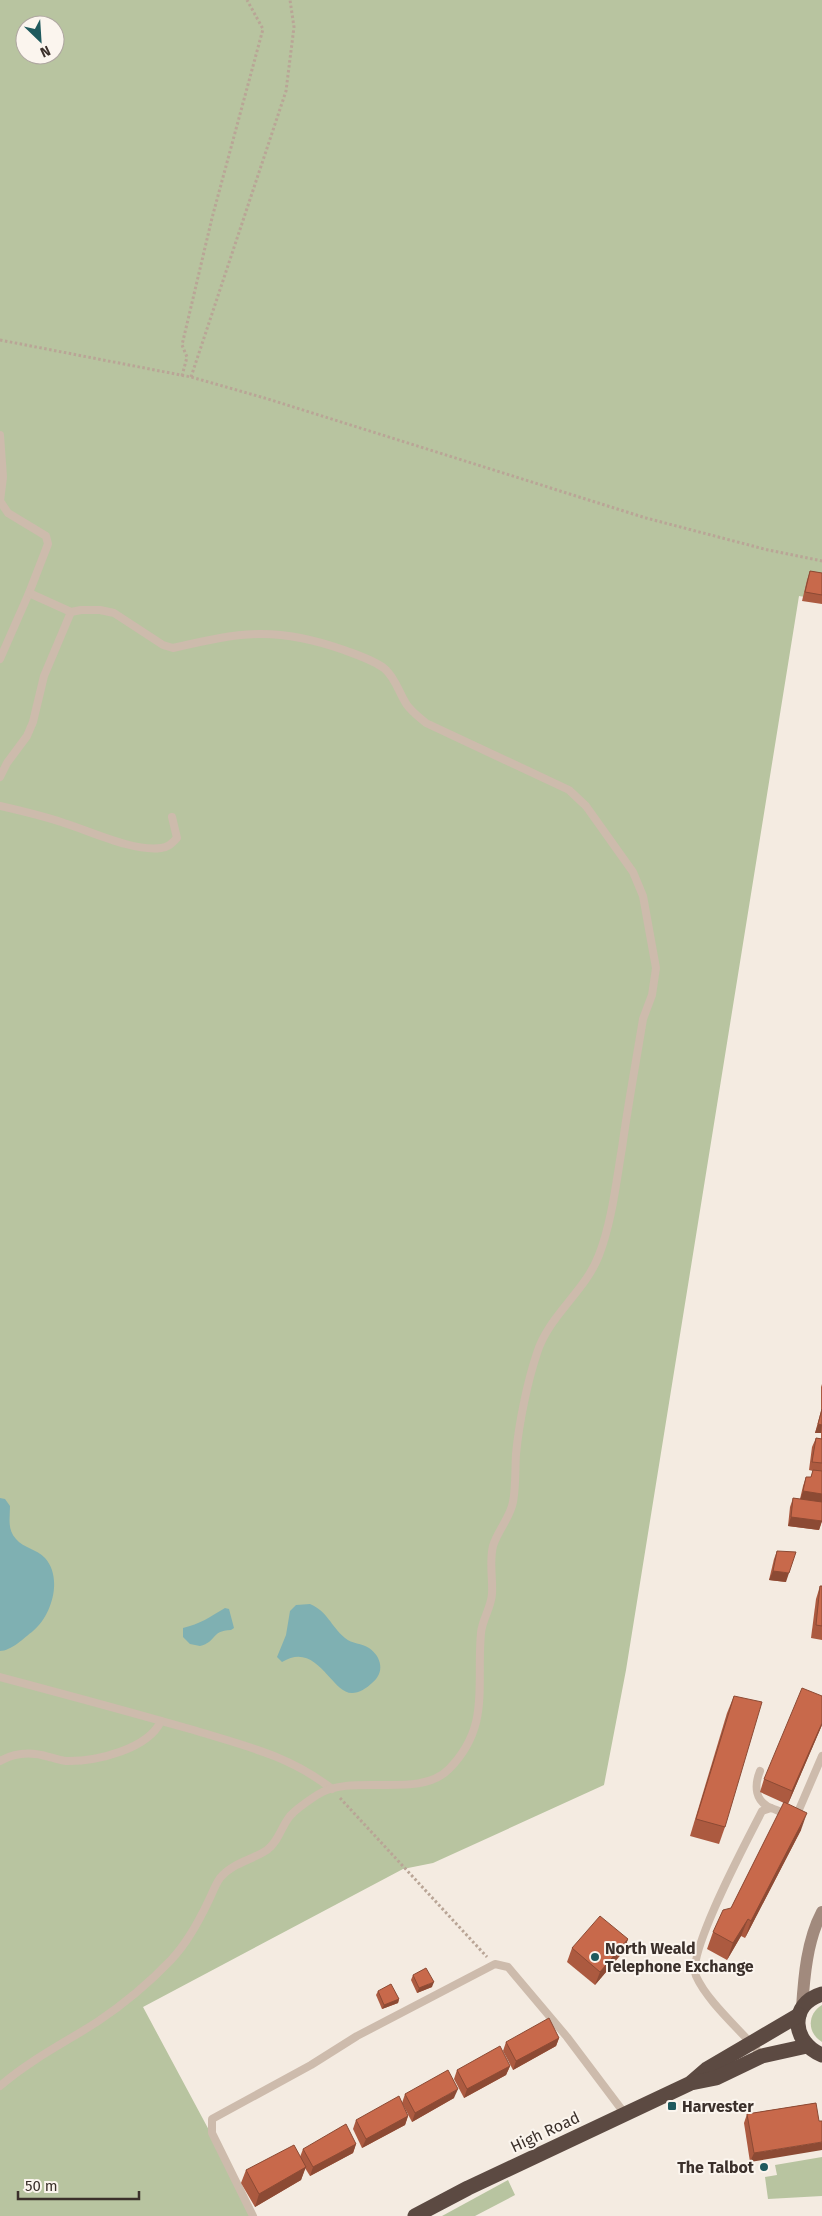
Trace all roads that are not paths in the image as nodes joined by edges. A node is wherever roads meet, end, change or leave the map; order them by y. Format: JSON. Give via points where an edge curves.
{"nodes":[{"id":1,"x":0,"y":435,"type":"edge"},
{"id":2,"x":29,"y":593,"type":"junction"},
{"id":3,"x":71,"y":612,"type":"junction"},
{"id":4,"x":0,"y":660,"type":"edge"},
{"id":5,"x":0,"y":777,"type":"edge"},
{"id":6,"x":0,"y":806,"type":"edge"},
{"id":7,"x":172,"y":817,"type":"dead end"},
{"id":8,"x":0,"y":1678,"type":"edge"},
{"id":9,"x":160,"y":1720,"type":"junction"},
{"id":10,"x":822,"y":1756,"type":"edge"},
{"id":11,"x":0,"y":1760,"type":"edge"},
{"id":12,"x":760,"y":1771,"type":"dead end"},
{"id":13,"x":332,"y":1789,"type":"junction"},
{"id":14,"x":771,"y":1808,"type":"junction"},
{"id":15,"x":822,"y":1912,"type":"edge"},
{"id":16,"x":822,"y":1994,"type":"edge"},
{"id":17,"x":801,"y":2012,"type":"junction"},
{"id":18,"x":752,"y":2043,"type":"junction"},
{"id":19,"x":814,"y":2051,"type":"edge"},
{"id":20,"x":762,"y":2056,"type":"junction"},
{"id":21,"x":822,"y":2066,"type":"edge"},
{"id":22,"x":691,"y":2083,"type":"junction"},
{"id":23,"x":0,"y":2086,"type":"edge"},
{"id":24,"x":625,"y":2114,"type":"junction"},
{"id":25,"x":253,"y":2216,"type":"edge"},
{"id":26,"x":415,"y":2216,"type":"edge"}],
"edges":[{"from":1,"to":2,"type":"lane","via":[[3,477],[0,501],[8,513],[46,536],[48,544]]},
{"from":2,"to":3,"type":"lane"},
{"from":2,"to":4,"type":"lane"},
{"from":3,"to":5,"type":"lane","via":[[44,676],[27,736]]},
{"from":3,"to":13,"type":"lane","via":[[100,610],[114,613],[172,648],[242,633],[269,633],[300,636],[374,663],[392,677],[406,704],[426,723],[558,784],[579,797],[633,872],[643,896],[655,957],[655,983],[643,1019],[613,1200],[594,1266],[548,1328],[531,1372],[516,1452],[511,1510],[493,1545],[490,1565],[492,1593],[481,1631],[479,1712],[475,1731],[447,1772],[438,1778],[414,1784],[371,1784]]},
{"from":6,"to":7,"type":"lane","via":[[150,848],[162,848],[177,838]]},
{"from":8,"to":9,"type":"lane"},
{"from":9,"to":11,"type":"lane","via":[[150,1736],[113,1755],[67,1761],[32,1753]]},
{"from":9,"to":13,"type":"lane","via":[[276,1755]]},
{"from":10,"to":14,"type":"lane","via":[[798,1812],[791,1815]]},
{"from":12,"to":14,"type":"lane","via":[[757,1794]]},
{"from":13,"to":23,"type":"lane","via":[[322,1792],[290,1816],[269,1848],[223,1874],[185,1943],[146,1984],[121,2006],[42,2054]]},
{"from":14,"to":18,"type":"lane","via":[[762,1811],[758,1819],[704,1935],[694,1965],[705,1992]]},
{"from":15,"to":17,"type":"main road","via":[[814,1926]]},
{"from":16,"to":17,"type":"highway","name":"High Road","via":[[808,2001]]},
{"from":17,"to":18,"type":"highway","name":"High Road"},
{"from":17,"to":19,"type":"highway","via":[[799,2032]]},
{"from":18,"to":20,"type":"lane"},
{"from":18,"to":22,"type":"highway","name":"High Road","via":[[707,2069]]},
{"from":19,"to":20,"type":"highway","name":"High Road"},
{"from":19,"to":21,"type":"main road"},
{"from":20,"to":22,"type":"highway","name":"High Road","via":[[716,2078]]},
{"from":22,"to":24,"type":"highway","name":"High Road"},
{"from":24,"to":25,"type":"lane","via":[[567,2036],[508,1967],[494,1964],[356,2036],[212,2120],[212,2133]]},
{"from":24,"to":26,"type":"highway","name":"High Road"}]}
